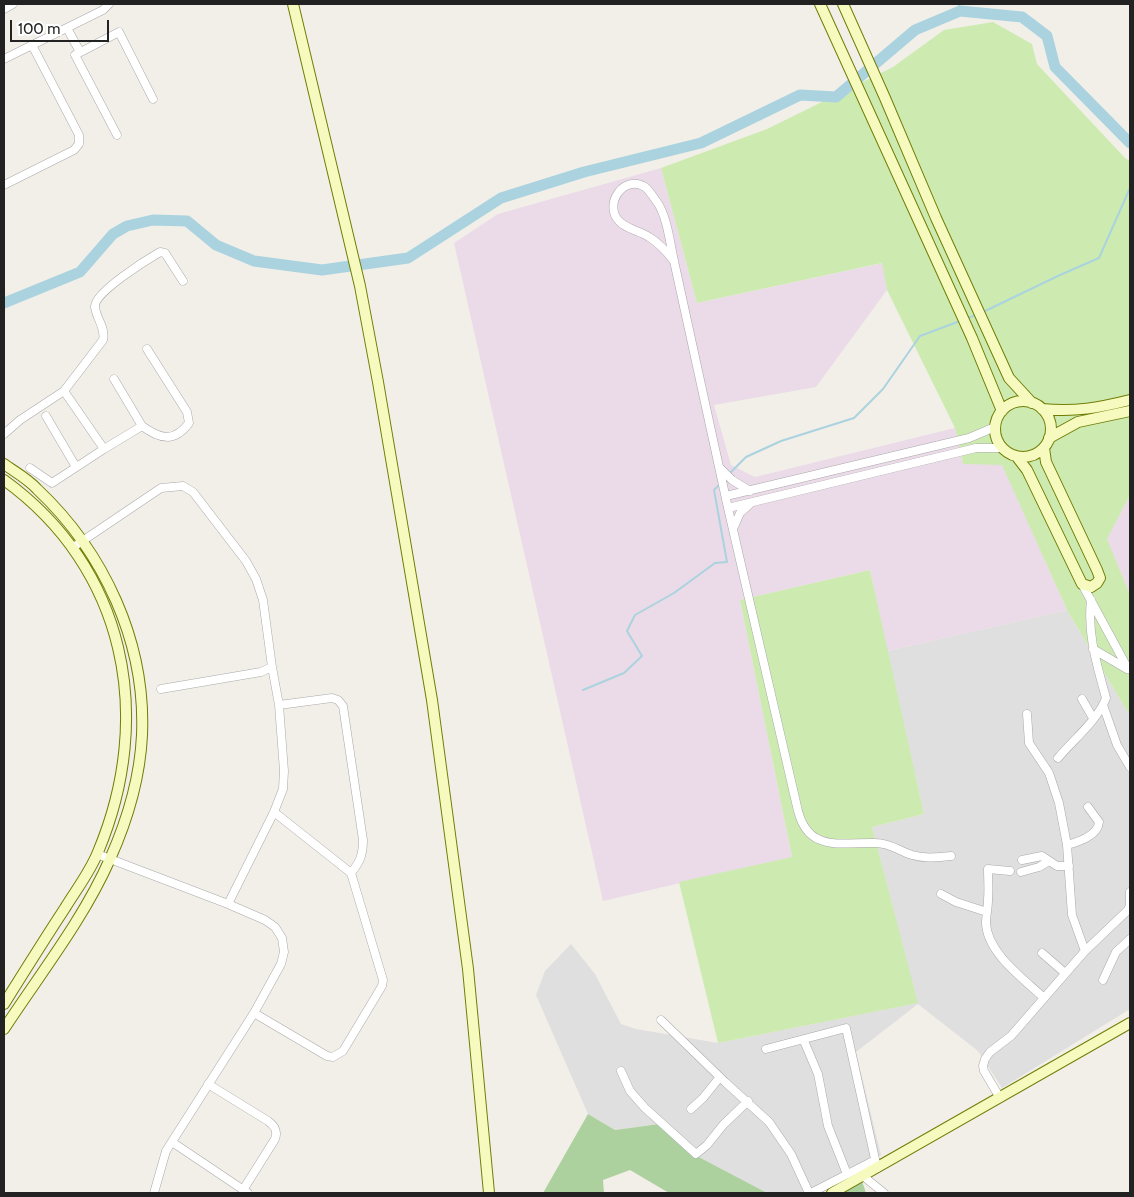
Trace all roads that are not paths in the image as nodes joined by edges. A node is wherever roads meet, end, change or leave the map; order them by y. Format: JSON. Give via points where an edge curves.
{"nodes":[{"id":1,"x":13,"y":4,"type":"edge"},
{"id":2,"x":108,"y":4,"type":"edge"},
{"id":3,"x":293,"y":4,"type":"edge"},
{"id":4,"x":820,"y":4,"type":"edge"},
{"id":5,"x":843,"y":4,"type":"edge"},
{"id":6,"x":4,"y":9,"type":"edge"},
{"id":7,"x":67,"y":28,"type":"junction"},
{"id":8,"x":32,"y":45,"type":"junction"},
{"id":9,"x":80,"y":52,"type":"junction"},
{"id":10,"x":4,"y":59,"type":"edge"},
{"id":11,"x":153,"y":99,"type":"dead end"},
{"id":12,"x":117,"y":135,"type":"dead end"},
{"id":13,"x":4,"y":185,"type":"edge"},
{"id":14,"x":674,"y":261,"type":"junction"},
{"id":15,"x":183,"y":282,"type":"dead end"},
{"id":16,"x":147,"y":349,"type":"dead end"},
{"id":17,"x":114,"y":379,"type":"dead end"},
{"id":18,"x":64,"y":390,"type":"junction"},
{"id":19,"x":1130,"y":400,"type":"edge"},
{"id":20,"x":1032,"y":403,"type":"junction"},
{"id":21,"x":1042,"y":409,"type":"junction"},
{"id":22,"x":1002,"y":411,"type":"junction"},
{"id":23,"x":1130,"y":412,"type":"edge"},
{"id":24,"x":46,"y":416,"type":"dead end"},
{"id":25,"x":142,"y":426,"type":"junction"},
{"id":26,"x":995,"y":427,"type":"junction"},
{"id":27,"x":4,"y":434,"type":"edge"},
{"id":28,"x":1047,"y":443,"type":"junction"},
{"id":29,"x":1002,"y":448,"type":"junction"},
{"id":30,"x":104,"y":449,"type":"junction"},
{"id":31,"x":1018,"y":457,"type":"junction"},
{"id":32,"x":4,"y":464,"type":"edge"},
{"id":33,"x":76,"y":467,"type":"junction"},
{"id":34,"x":720,"y":467,"type":"junction"},
{"id":35,"x":30,"y":468,"type":"dead end"},
{"id":36,"x":4,"y":480,"type":"edge"},
{"id":37,"x":750,"y":491,"type":"junction"},
{"id":38,"x":726,"y":496,"type":"junction"},
{"id":39,"x":753,"y":502,"type":"junction"},
{"id":40,"x":728,"y":508,"type":"junction"},
{"id":41,"x":733,"y":529,"type":"junction"},
{"id":42,"x":83,"y":541,"type":"junction"},
{"id":43,"x":72,"y":548,"type":"junction"},
{"id":44,"x":1082,"y":584,"type":"junction"},
{"id":45,"x":1091,"y":600,"type":"junction"},
{"id":46,"x":1093,"y":649,"type":"junction"},
{"id":47,"x":272,"y":667,"type":"junction"},
{"id":48,"x":1129,"y":671,"type":"edge"},
{"id":49,"x":160,"y":689,"type":"dead end"},
{"id":50,"x":1082,"y":699,"type":"dead end"},
{"id":51,"x":278,"y":705,"type":"junction"},
{"id":52,"x":1103,"y":706,"type":"junction"},
{"id":53,"x":1027,"y":714,"type":"dead end"},
{"id":54,"x":1093,"y":718,"type":"junction"},
{"id":55,"x":1058,"y":758,"type":"dead end"},
{"id":56,"x":1130,"y":767,"type":"edge"},
{"id":57,"x":1088,"y":807,"type":"dead end"},
{"id":58,"x":274,"y":812,"type":"junction"},
{"id":59,"x":1067,"y":845,"type":"junction"},
{"id":60,"x":97,"y":854,"type":"junction"},
{"id":61,"x":951,"y":856,"type":"dead end"},
{"id":62,"x":110,"y":859,"type":"junction"},
{"id":63,"x":1022,"y":860,"type":"dead end"},
{"id":64,"x":1049,"y":861,"type":"junction"},
{"id":65,"x":1069,"y":866,"type":"junction"},
{"id":66,"x":1010,"y":870,"type":"dead end"},
{"id":67,"x":1021,"y":872,"type":"dead end"},
{"id":68,"x":351,"y":873,"type":"junction"},
{"id":69,"x":1130,"y":892,"type":"edge"},
{"id":70,"x":941,"y":894,"type":"dead end"},
{"id":71,"x":228,"y":904,"type":"junction"},
{"id":72,"x":1130,"y":906,"type":"edge"},
{"id":73,"x":987,"y":912,"type":"junction"},
{"id":74,"x":1130,"y":939,"type":"edge"},
{"id":75,"x":1085,"y":951,"type":"junction"},
{"id":76,"x":1042,"y":953,"type":"dead end"},
{"id":77,"x":1066,"y":974,"type":"junction"},
{"id":78,"x":1103,"y":980,"type":"dead end"},
{"id":79,"x":1044,"y":998,"type":"junction"},
{"id":80,"x":4,"y":1004,"type":"edge"},
{"id":81,"x":254,"y":1013,"type":"junction"},
{"id":82,"x":661,"y":1020,"type":"dead end"},
{"id":83,"x":1130,"y":1023,"type":"edge"},
{"id":84,"x":4,"y":1029,"type":"edge"},
{"id":85,"x":804,"y":1041,"type":"junction"},
{"id":86,"x":766,"y":1049,"type":"dead end"},
{"id":87,"x":621,"y":1071,"type":"dead end"},
{"id":88,"x":720,"y":1077,"type":"junction"},
{"id":89,"x":208,"y":1084,"type":"junction"},
{"id":90,"x":1000,"y":1098,"type":"junction"},
{"id":91,"x":748,"y":1101,"type":"junction"},
{"id":92,"x":691,"y":1108,"type":"dead end"},
{"id":93,"x":172,"y":1142,"type":"junction"},
{"id":94,"x":876,"y":1164,"type":"junction"},
{"id":95,"x":856,"y":1175,"type":"junction"},
{"id":96,"x":246,"y":1192,"type":"edge"},
{"id":97,"x":154,"y":1193,"type":"edge"},
{"id":98,"x":489,"y":1193,"type":"edge"},
{"id":99,"x":810,"y":1193,"type":"edge"},
{"id":100,"x":832,"y":1193,"type":"edge"},
{"id":101,"x":884,"y":1193,"type":"edge"}],
"edges":[{"from":1,"to":6,"type":"street"},
{"from":2,"to":7,"type":"street"},
{"from":3,"to":98,"type":"street","via":[[360,286],[432,700],[468,970]]},
{"from":4,"to":22,"type":"street"},
{"from":5,"to":20,"type":"street","via":[[1009,378]]},
{"from":7,"to":8,"type":"street"},
{"from":7,"to":9,"type":"street"},
{"from":8,"to":10,"type":"street"},
{"from":8,"to":13,"type":"street","via":[[79,135],[79,144],[74,150]]},
{"from":9,"to":11,"type":"street","via":[[119,32]]},
{"from":9,"to":12,"type":"street","via":[[75,55]]},
{"from":14,"to":14,"type":"street","via":[[658,203],[645,187],[626,186],[614,198],[614,213],[620,222],[650,237]]},
{"from":14,"to":34,"type":"street"},
{"from":15,"to":18,"type":"street","via":[[165,253],[160,252],[125,274],[96,299],[95,306],[104,331],[103,340]]},
{"from":16,"to":25,"type":"street","via":[[187,412],[189,423],[185,429],[165,438]]},
{"from":17,"to":25,"type":"street"},
{"from":18,"to":27,"type":"street"},
{"from":18,"to":30,"type":"street"},
{"from":19,"to":21,"type":"street","via":[[1076,411]]},
{"from":20,"to":21,"type":"street"},
{"from":20,"to":22,"type":"street","via":[[1016,402]]},
{"from":21,"to":28,"type":"street","via":[[1051,426]]},
{"from":22,"to":26,"type":"street"},
{"from":23,"to":28,"type":"street","via":[[1078,422]]},
{"from":24,"to":33,"type":"street"},
{"from":25,"to":30,"type":"street"},
{"from":26,"to":29,"type":"street"},
{"from":26,"to":37,"type":"street","via":[[969,438]]},
{"from":28,"to":31,"type":"street","via":[[1032,456]]},
{"from":28,"to":44,"type":"street","via":[[1046,462],[1100,578],[1091,586]]},
{"from":29,"to":31,"type":"street"},
{"from":29,"to":39,"type":"street","via":[[976,448]]},
{"from":30,"to":33,"type":"street"},
{"from":31,"to":44,"type":"street"},
{"from":32,"to":42,"type":"street","via":[[36,487]]},
{"from":33,"to":35,"type":"street","via":[[52,482]]},
{"from":34,"to":37,"type":"street","via":[[732,480]]},
{"from":34,"to":38,"type":"street"},
{"from":36,"to":43,"type":"street","via":[[46,515]]},
{"from":37,"to":38,"type":"street"},
{"from":38,"to":40,"type":"street"},
{"from":39,"to":40,"type":"street"},
{"from":39,"to":41,"type":"street","via":[[740,513]]},
{"from":40,"to":41,"type":"street"},
{"from":41,"to":61,"type":"street","via":[[802,822],[818,839],[831,842],[877,843],[893,845],[913,855]]},
{"from":42,"to":43,"type":"street"},
{"from":42,"to":47,"type":"street","via":[[161,488],[183,486],[192,492],[256,579],[263,600]]},
{"from":42,"to":62,"type":"street","via":[[120,607],[135,660],[141,697],[142,736],[136,780]]},
{"from":43,"to":60,"type":"street","via":[[94,582],[108,612],[127,698],[122,776]]},
{"from":44,"to":45,"type":"street"},
{"from":45,"to":46,"type":"street","via":[[1089,615]]},
{"from":45,"to":48,"type":"street"},
{"from":46,"to":48,"type":"street"},
{"from":46,"to":52,"type":"street","via":[[1106,698]]},
{"from":47,"to":49,"type":"street","via":[[261,672]]},
{"from":47,"to":51,"type":"street"},
{"from":50,"to":54,"type":"street"},
{"from":51,"to":58,"type":"street","via":[[284,771],[283,789]]},
{"from":51,"to":68,"type":"street","via":[[332,698],[343,706],[363,840],[360,862]]},
{"from":52,"to":54,"type":"street"},
{"from":52,"to":56,"type":"street"},
{"from":53,"to":59,"type":"street","via":[[1030,743],[1049,773]]},
{"from":54,"to":55,"type":"street"},
{"from":57,"to":59,"type":"street","via":[[1100,822],[1098,828],[1083,840]]},
{"from":58,"to":68,"type":"street"},
{"from":58,"to":71,"type":"street"},
{"from":59,"to":65,"type":"street"},
{"from":60,"to":62,"type":"street"},
{"from":60,"to":80,"type":"street"},
{"from":62,"to":71,"type":"street"},
{"from":62,"to":84,"type":"street","via":[[90,900]]},
{"from":63,"to":64,"type":"street","via":[[1042,856]]},
{"from":64,"to":65,"type":"street","via":[[1057,866]]},
{"from":64,"to":67,"type":"street"},
{"from":65,"to":75,"type":"street","via":[[1072,915]]},
{"from":66,"to":73,"type":"street","via":[[988,869]]},
{"from":68,"to":81,"type":"street","via":[[383,980],[343,1051],[333,1057],[327,1056]]},
{"from":69,"to":72,"type":"street"},
{"from":70,"to":73,"type":"street"},
{"from":71,"to":81,"type":"street","via":[[265,920],[282,938],[284,952],[281,964]]},
{"from":72,"to":75,"type":"street"},
{"from":73,"to":79,"type":"street","via":[[988,934],[996,951]]},
{"from":74,"to":78,"type":"street","via":[[1116,952]]},
{"from":75,"to":77,"type":"street"},
{"from":76,"to":77,"type":"street"},
{"from":77,"to":79,"type":"street"},
{"from":79,"to":90,"type":"street","via":[[985,1060],[984,1072]]},
{"from":81,"to":89,"type":"street"},
{"from":82,"to":88,"type":"street"},
{"from":83,"to":90,"type":"street"},
{"from":85,"to":86,"type":"street"},
{"from":85,"to":94,"type":"street","via":[[846,1028]]},
{"from":85,"to":95,"type":"street","via":[[818,1074],[828,1126]]},
{"from":87,"to":91,"type":"street","via":[[630,1091],[696,1154]]},
{"from":88,"to":91,"type":"street"},
{"from":88,"to":92,"type":"street","via":[[704,1098]]},
{"from":89,"to":93,"type":"street"},
{"from":89,"to":96,"type":"street","via":[[268,1121],[276,1130],[275,1139]]},
{"from":90,"to":94,"type":"street"},
{"from":91,"to":99,"type":"street","via":[[770,1122],[791,1154]]},
{"from":93,"to":96,"type":"street"},
{"from":93,"to":97,"type":"street","via":[[166,1151]]},
{"from":94,"to":95,"type":"street"},
{"from":95,"to":99,"type":"street"},
{"from":95,"to":100,"type":"street"},
{"from":95,"to":101,"type":"street"}]}
